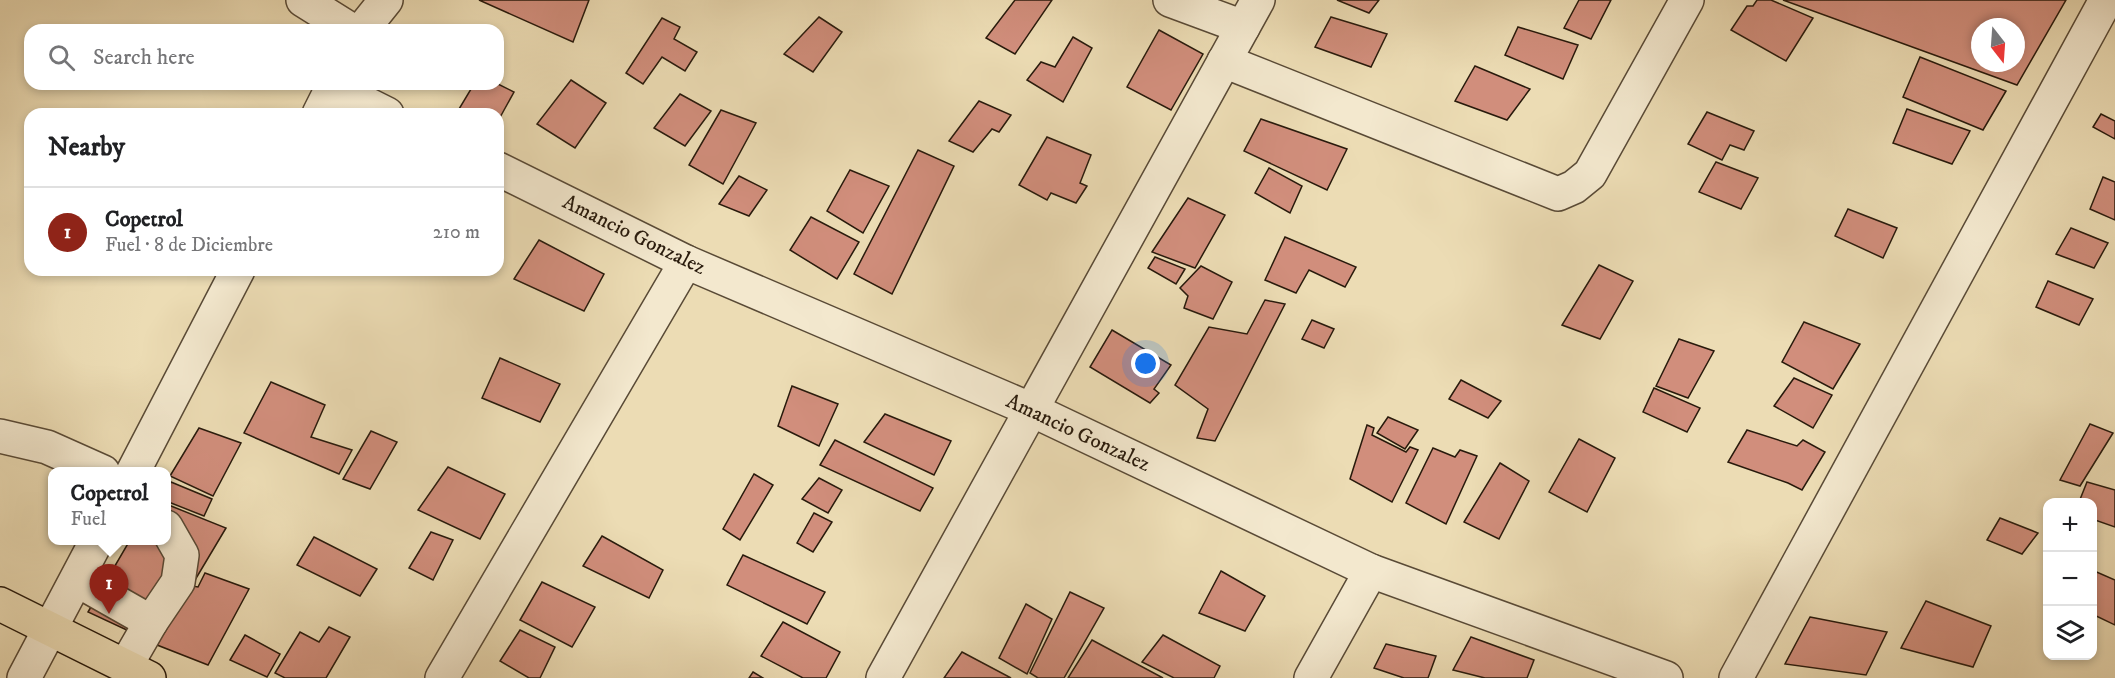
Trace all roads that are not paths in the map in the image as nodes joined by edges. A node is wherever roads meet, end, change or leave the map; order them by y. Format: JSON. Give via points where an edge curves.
{"nodes":[{"id":1,"x":303,"y":0,"type":"edge"},
{"id":2,"x":386,"y":0,"type":"edge"},
{"id":3,"x":1170,"y":0,"type":"edge"},
{"id":4,"x":1687,"y":0,"type":"edge"},
{"id":5,"x":2106,"y":0,"type":"edge"},
{"id":6,"x":1251,"y":13,"type":"edge"},
{"id":7,"x":341,"y":24,"type":"edge"},
{"id":8,"x":367,"y":24,"type":"edge"},
{"id":9,"x":1224,"y":61,"type":"junction"},
{"id":10,"x":329,"y":95,"type":"edge"},
{"id":11,"x":369,"y":108,"type":"edge"},
{"id":12,"x":504,"y":172,"type":"edge"},
{"id":13,"x":686,"y":262,"type":"junction"},
{"id":14,"x":235,"y":276,"type":"edge"},
{"id":15,"x":1032,"y":410,"type":"junction"},
{"id":16,"x":0,"y":436,"type":"edge"},
{"id":17,"x":94,"y":467,"type":"edge"},
{"id":18,"x":135,"y":467,"type":"edge"},
{"id":19,"x":171,"y":536,"type":"edge"},
{"id":20,"x":94,"y":545,"type":"edge"},
{"id":21,"x":1371,"y":572,"type":"junction"},
{"id":22,"x":77,"y":580,"type":"junction"},
{"id":23,"x":0,"y":604,"type":"edge"},
{"id":24,"x":151,"y":622,"type":"junction"},
{"id":25,"x":51,"y":630,"type":"junction"},
{"id":26,"x":137,"y":672,"type":"edge"},
{"id":27,"x":24,"y":678,"type":"edge"},
{"id":28,"x":442,"y":678,"type":"edge"},
{"id":29,"x":883,"y":678,"type":"edge"},
{"id":30,"x":1311,"y":678,"type":"edge"},
{"id":31,"x":1666,"y":678,"type":"edge"},
{"id":32,"x":1736,"y":678,"type":"edge"}],
"edges":[{"from":1,"to":7,"type":"street"},
{"from":2,"to":8,"type":"street"},
{"from":3,"to":6,"type":"street"},
{"from":4,"to":9,"type":"street","via":[[1590,174],[1558,194]]},
{"from":5,"to":32,"type":"street"},
{"from":6,"to":9,"type":"street"},
{"from":9,"to":15,"type":"street"},
{"from":10,"to":11,"type":"street"},
{"from":12,"to":13,"type":"street","name":"Amancio Gonzalez"},
{"from":13,"to":15,"type":"street","name":"Amancio Gonzalez"},
{"from":13,"to":28,"type":"street"},
{"from":14,"to":18,"type":"street"},
{"from":15,"to":21,"type":"street","name":"Amancio Gonzalez"},
{"from":15,"to":29,"type":"street"},
{"from":16,"to":17,"type":"street","via":[[47,447]]},
{"from":19,"to":24,"type":"street","via":[[182,555],[178,582]]},
{"from":20,"to":22,"type":"street"},
{"from":21,"to":30,"type":"street"},
{"from":21,"to":31,"type":"street","name":"Amancio Gonzalez"},
{"from":22,"to":24,"type":"street"},
{"from":22,"to":25,"type":"street"},
{"from":23,"to":25,"type":"main road"},
{"from":24,"to":26,"type":"street"},
{"from":25,"to":26,"type":"main road"},
{"from":25,"to":27,"type":"street"}]}
